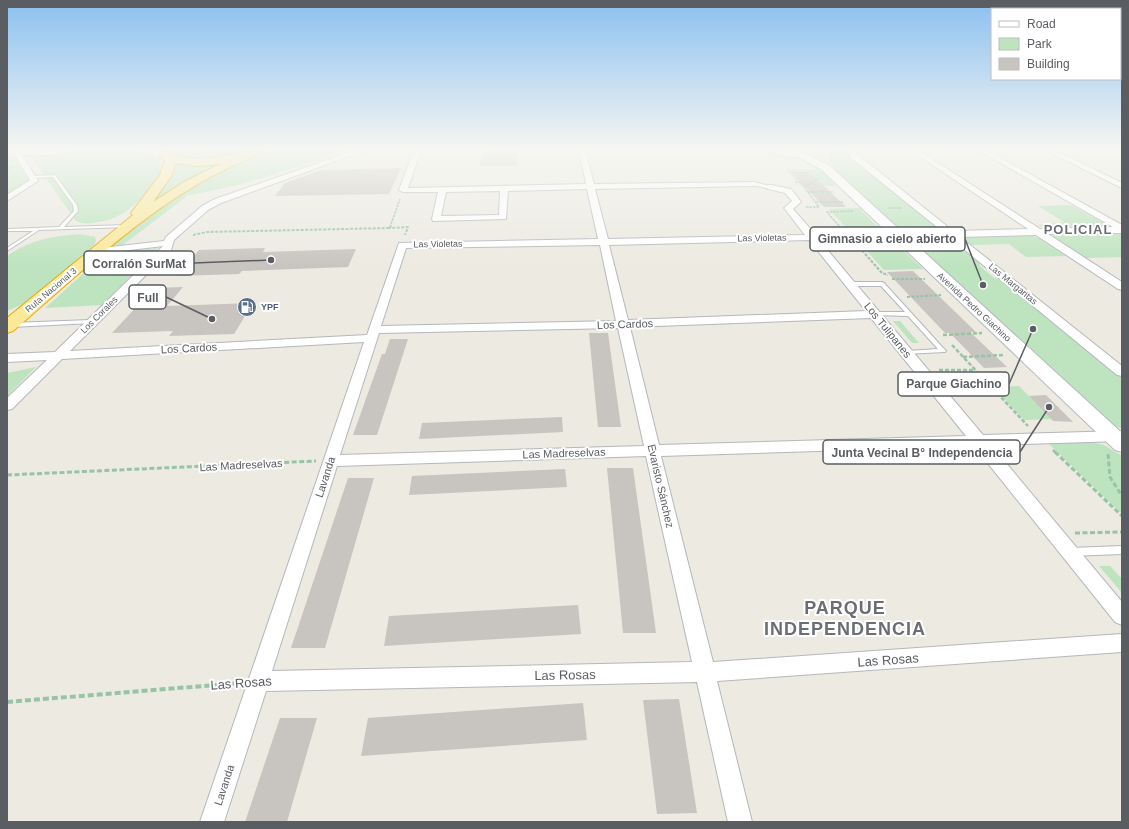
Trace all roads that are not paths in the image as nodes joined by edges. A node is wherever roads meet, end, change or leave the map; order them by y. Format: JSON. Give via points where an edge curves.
{"nodes":[{"id":1,"x":24,"y":189,"type":"edge"},
{"id":2,"x":63,"y":189,"type":"edge"},
{"id":3,"x":156,"y":189,"type":"edge"},
{"id":4,"x":182,"y":189,"type":"edge"},
{"id":5,"x":253,"y":189,"type":"edge"},
{"id":6,"x":403,"y":189,"type":"edge"},
{"id":7,"x":504,"y":189,"type":"junction"},
{"id":8,"x":518,"y":189,"type":"edge"},
{"id":9,"x":591,"y":189,"type":"edge"},
{"id":10,"x":780,"y":189,"type":"edge"},
{"id":11,"x":850,"y":189,"type":"edge"},
{"id":12,"x":896,"y":189,"type":"edge"},
{"id":13,"x":972,"y":189,"type":"edge"},
{"id":14,"x":1050,"y":189,"type":"edge"},
{"id":15,"x":442,"y":190,"type":"junction"},
{"id":16,"x":7,"y":199,"type":"edge"},
{"id":17,"x":129,"y":224,"type":"junction"},
{"id":18,"x":60,"y":228,"type":"junction"},
{"id":19,"x":38,"y":229,"type":"junction"},
{"id":20,"x":1122,"y":229,"type":"edge"},
{"id":21,"x":7,"y":230,"type":"edge"},
{"id":22,"x":1038,"y":232,"type":"junction"},
{"id":23,"x":951,"y":234,"type":"junction"},
{"id":24,"x":898,"y":235,"type":"junction"},
{"id":25,"x":812,"y":237,"type":"junction"},
{"id":26,"x":604,"y":242,"type":"junction"},
{"id":27,"x":168,"y":243,"type":"junction"},
{"id":28,"x":402,"y":245,"type":"joint"},
{"id":29,"x":7,"y":250,"type":"edge"},
{"id":30,"x":96,"y":251,"type":"junction"},
{"id":31,"x":850,"y":284,"type":"junction"},
{"id":32,"x":1122,"y":287,"type":"edge"},
{"id":33,"x":875,"y":314,"type":"junction"},
{"id":34,"x":909,"y":314,"type":"junction"},
{"id":35,"x":91,"y":322,"type":"junction"},
{"id":36,"x":623,"y":324,"type":"junction"},
{"id":37,"x":8,"y":326,"type":"edge"},
{"id":38,"x":372,"y":334,"type":"junction"},
{"id":39,"x":906,"y":352,"type":"junction"},
{"id":40,"x":58,"y":356,"type":"junction"},
{"id":41,"x":7,"y":358,"type":"edge"},
{"id":42,"x":1122,"y":372,"type":"edge"},
{"id":43,"x":7,"y":406,"type":"edge"},
{"id":44,"x":1114,"y":438,"type":"edge"},
{"id":45,"x":978,"y":440,"type":"junction"},
{"id":46,"x":653,"y":451,"type":"junction"},
{"id":47,"x":331,"y":461,"type":"junction"},
{"id":48,"x":1122,"y":550,"type":"edge"},
{"id":49,"x":1070,"y":552,"type":"junction"},
{"id":50,"x":1122,"y":616,"type":"edge"},
{"id":51,"x":1122,"y":643,"type":"edge"},
{"id":52,"x":705,"y":672,"type":"junction"},
{"id":53,"x":258,"y":681,"type":"junction"},
{"id":54,"x":212,"y":822,"type":"edge"},
{"id":55,"x":740,"y":822,"type":"edge"}],
"edges":[{"from":1,"to":16,"type":"street"},
{"from":2,"to":18,"type":"lane","via":[[75,205],[76,211]]},
{"from":3,"to":17,"type":"highway","name":"Ruta Nacional 3"},
{"from":4,"to":17,"type":"highway","name":"Ruta Nacional 3"},
{"from":5,"to":27,"type":"street","name":"Los Corales","via":[[205,208],[169,238]]},
{"from":6,"to":15,"type":"street"},
{"from":7,"to":8,"type":"street"},
{"from":7,"to":15,"type":"street"},
{"from":7,"to":15,"type":"street","via":[[503,217],[436,219]]},
{"from":9,"to":26,"type":"street","name":"Evaristo Sánchez"},
{"from":10,"to":25,"type":"street","name":"Los Tulipanes","via":[[788,191],[797,202],[788,208]]},
{"from":11,"to":24,"type":"main road","name":"Avenida Pedro Giachino"},
{"from":12,"to":23,"type":"street","name":"Las Margaritas"},
{"from":13,"to":22,"type":"street"},
{"from":14,"to":20,"type":"street"},
{"from":17,"to":18,"type":"lane"},
{"from":17,"to":30,"type":"highway","name":"Ruta Nacional 3"},
{"from":18,"to":19,"type":"lane"},
{"from":19,"to":21,"type":"lane"},
{"from":19,"to":29,"type":"lane"},
{"from":20,"to":22,"type":"street","name":"Las Violetas"},
{"from":22,"to":23,"type":"street","name":"Las Violetas"},
{"from":22,"to":32,"type":"street"},
{"from":23,"to":24,"type":"street","name":"Las Violetas"},
{"from":23,"to":42,"type":"street","name":"Las Margaritas"},
{"from":24,"to":25,"type":"street","name":"Las Violetas"},
{"from":24,"to":44,"type":"main road","name":"Avenida Pedro Giachino"},
{"from":25,"to":26,"type":"street","name":"Las Violetas"},
{"from":25,"to":31,"type":"street","name":"Los Tulipanes"},
{"from":26,"to":28,"type":"street","name":"Las Violetas"},
{"from":26,"to":36,"type":"street","name":"Evaristo Sánchez"},
{"from":27,"to":30,"type":"street"},
{"from":27,"to":35,"type":"street","name":"Los Corales","via":[[168,248]]},
{"from":28,"to":38,"type":"street","name":"Lavanda"},
{"from":30,"to":37,"type":"highway","name":"Ruta Nacional 3"},
{"from":31,"to":33,"type":"street","name":"Los Tulipanes"},
{"from":31,"to":34,"type":"lane","via":[[882,284]]},
{"from":33,"to":34,"type":"lane"},
{"from":33,"to":36,"type":"street","name":"Los Cardos"},
{"from":33,"to":39,"type":"street","name":"Los Tulipanes"},
{"from":34,"to":39,"type":"lane","via":[[943,351]]},
{"from":35,"to":37,"type":"lane"},
{"from":35,"to":40,"type":"street","name":"Los Corales"},
{"from":36,"to":38,"type":"street","name":"Los Cardos"},
{"from":36,"to":46,"type":"street","name":"Evaristo Sánchez"},
{"from":38,"to":40,"type":"street","name":"Los Cardos"},
{"from":38,"to":47,"type":"street","name":"Lavanda"},
{"from":39,"to":45,"type":"street","name":"Los Tulipanes"},
{"from":40,"to":41,"type":"street","name":"Los Cardos"},
{"from":40,"to":43,"type":"street","name":"Los Corales"},
{"from":44,"to":45,"type":"street","name":"Las Madreselvas"},
{"from":45,"to":46,"type":"street","name":"Las Madreselvas"},
{"from":45,"to":49,"type":"street","name":"Los Tulipanes"},
{"from":46,"to":47,"type":"street","name":"Las Madreselvas"},
{"from":46,"to":52,"type":"street","name":"Evaristo Sánchez"},
{"from":47,"to":53,"type":"street","name":"Lavanda"},
{"from":48,"to":49,"type":"lane"},
{"from":49,"to":50,"type":"street","name":"Los Tulipanes"},
{"from":51,"to":52,"type":"street","name":"Las Rosas"},
{"from":52,"to":53,"type":"street","name":"Las Rosas"},
{"from":52,"to":55,"type":"street","name":"Evaristo Sánchez"},
{"from":53,"to":54,"type":"street","name":"Lavanda"}]}
